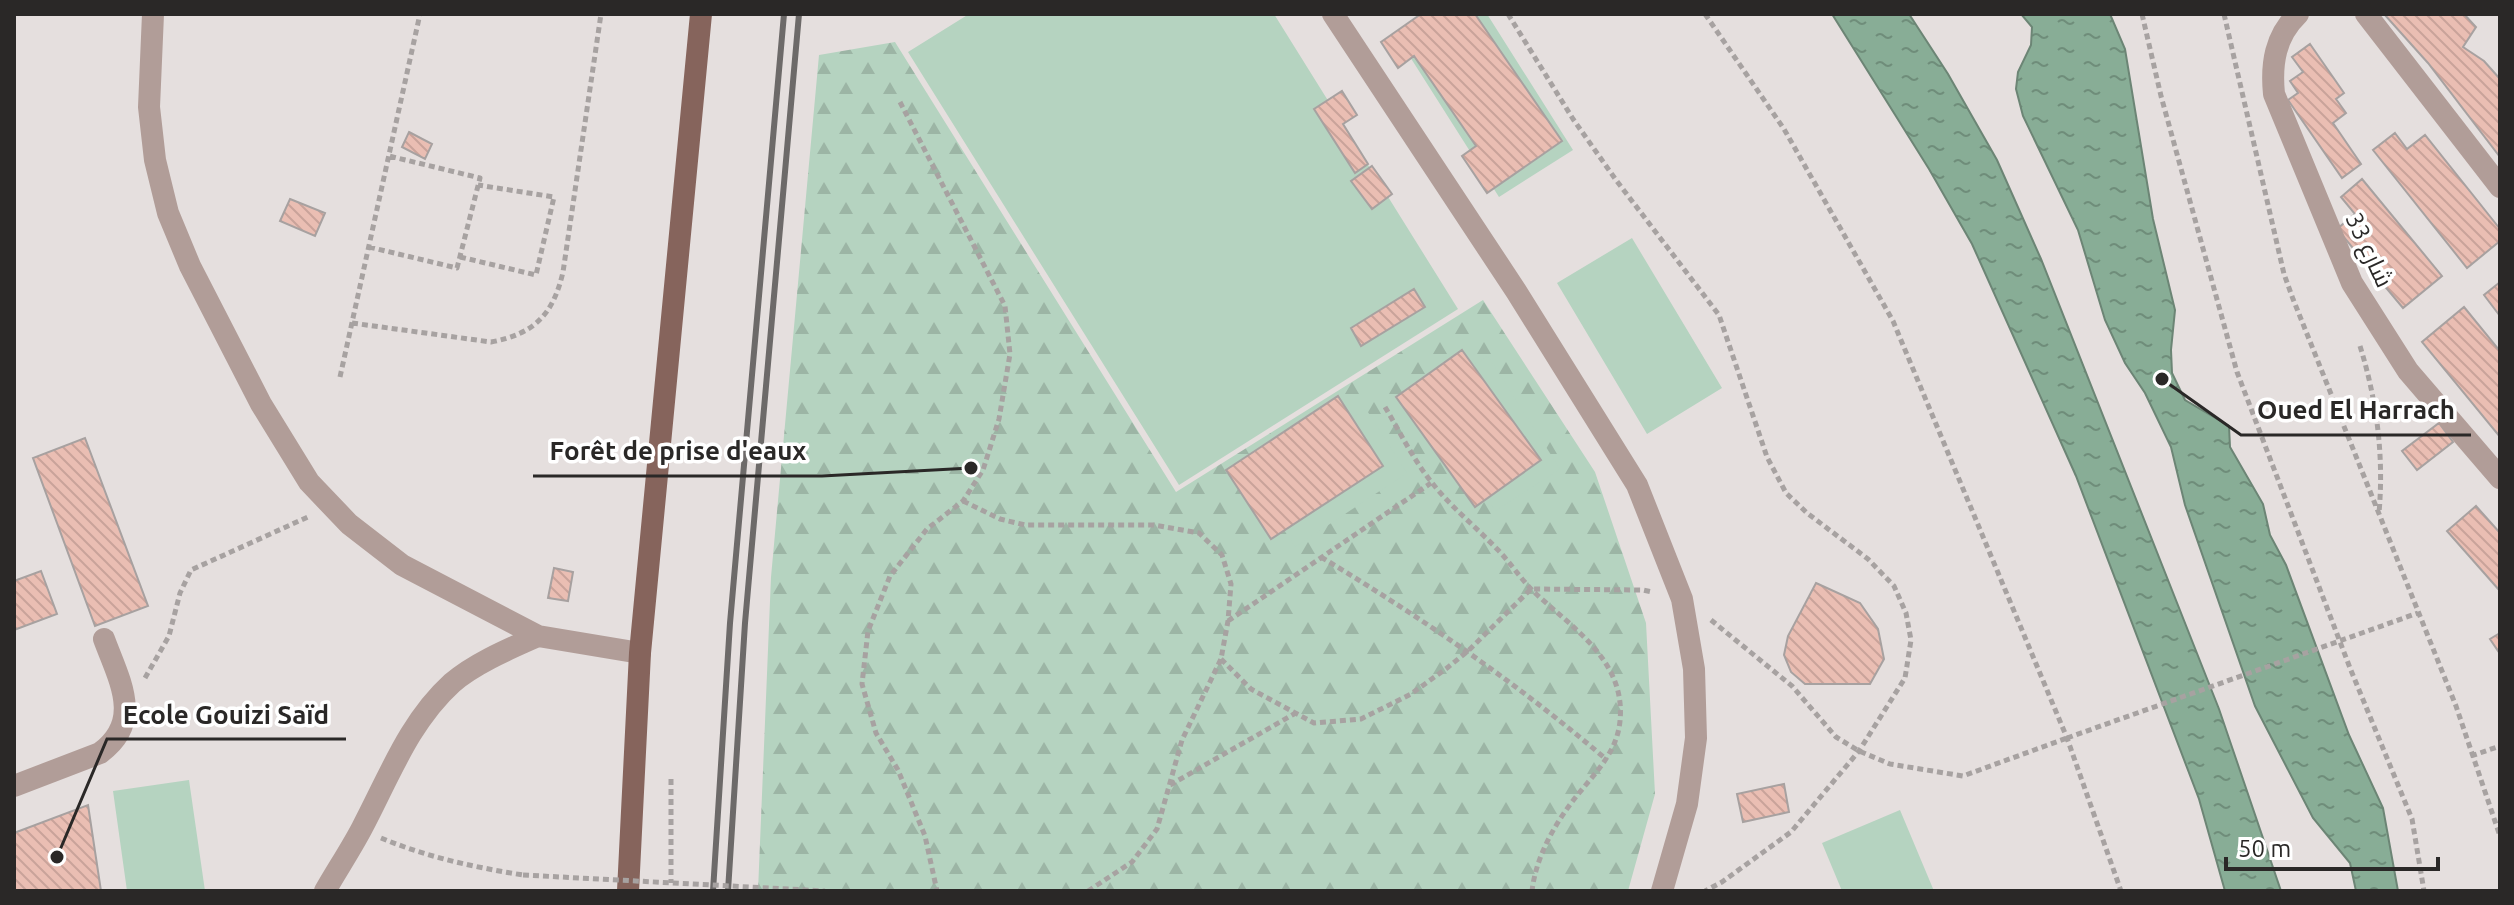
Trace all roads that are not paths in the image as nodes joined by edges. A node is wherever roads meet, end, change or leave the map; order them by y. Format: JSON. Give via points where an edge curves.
{"nodes":[{"id":1,"x":153,"y":14,"type":"edge"},
{"id":2,"x":701,"y":14,"type":"edge"},
{"id":3,"x":1333,"y":14,"type":"edge"},
{"id":4,"x":2298,"y":14,"type":"edge"},
{"id":5,"x":2366,"y":14,"type":"edge"},
{"id":6,"x":2500,"y":187,"type":"edge"},
{"id":7,"x":2500,"y":478,"type":"edge"},
{"id":8,"x":538,"y":636,"type":"junction"},
{"id":9,"x":104,"y":639,"type":"dead end"},
{"id":10,"x":640,"y":653,"type":"junction"},
{"id":11,"x":14,"y":786,"type":"edge"},
{"id":12,"x":325,"y":891,"type":"edge"},
{"id":13,"x":628,"y":891,"type":"edge"},
{"id":14,"x":1662,"y":891,"type":"edge"}],
"edges":[{"from":1,"to":8,"type":"street","via":[[149,107],[168,213],[261,404],[309,482],[349,524],[402,565]]},
{"from":2,"to":10,"type":"main road"},
{"from":3,"to":14,"type":"street","via":[[1637,485],[1682,599],[1694,669],[1696,738],[1687,804]]},
{"from":4,"to":7,"type":"street","name":"شارع 33","via":[[2275,53],[2274,94],[2352,283],[2408,371]]},
{"from":5,"to":6,"type":"street"},
{"from":8,"to":10,"type":"street"},
{"from":8,"to":12,"type":"street","via":[[454,681],[427,709]]},
{"from":9,"to":11,"type":"street","via":[[126,706],[120,733],[100,753]]},
{"from":10,"to":13,"type":"main road"}]}
